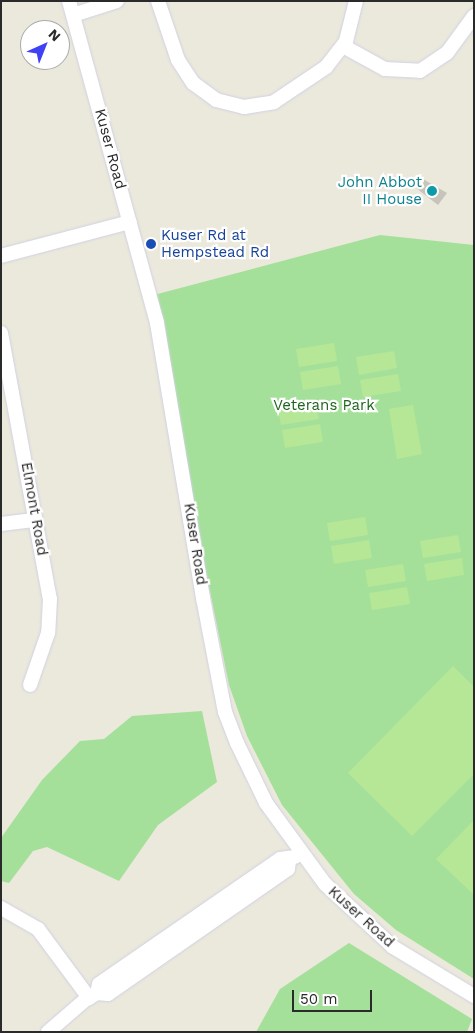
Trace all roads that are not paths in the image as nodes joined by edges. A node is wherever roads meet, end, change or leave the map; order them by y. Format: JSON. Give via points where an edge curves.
{"nodes":[{"id":1,"x":69,"y":1,"type":"edge"},
{"id":2,"x":117,"y":1,"type":"edge"},
{"id":3,"x":158,"y":1,"type":"edge"},
{"id":4,"x":356,"y":1,"type":"edge"},
{"id":5,"x":74,"y":15,"type":"junction"},
{"id":6,"x":473,"y":19,"type":"edge"},
{"id":7,"x":343,"y":46,"type":"junction"},
{"id":8,"x":130,"y":222,"type":"junction"},
{"id":9,"x":1,"y":256,"type":"edge"},
{"id":10,"x":1,"y":333,"type":"edge"},
{"id":11,"x":36,"y":520,"type":"junction"},
{"id":12,"x":1,"y":524,"type":"edge"},
{"id":13,"x":30,"y":685,"type":"dead end"},
{"id":14,"x":294,"y":858,"type":"junction"},
{"id":15,"x":1,"y":908,"type":"edge"},
{"id":16,"x":93,"y":995,"type":"junction"},
{"id":17,"x":474,"y":996,"type":"edge"},
{"id":18,"x":48,"y":1032,"type":"edge"}],
"edges":[{"from":1,"to":5,"type":"street","name":"Kuser Road"},
{"from":2,"to":5,"type":"street"},
{"from":3,"to":7,"type":"street","via":[[184,73],[204,93],[230,105],[260,106],[291,93],[326,67]]},
{"from":4,"to":7,"type":"street"},
{"from":5,"to":8,"type":"street","name":"Kuser Road"},
{"from":6,"to":7,"type":"street","via":[[439,61],[420,71],[385,68]]},
{"from":8,"to":9,"type":"street"},
{"from":8,"to":14,"type":"street","name":"Kuser Road","via":[[157,322],[226,712],[256,784]]},
{"from":10,"to":11,"type":"street","name":"Elmont Road"},
{"from":11,"to":12,"type":"street"},
{"from":11,"to":13,"type":"street","name":"Elmont Road","via":[[50,617]]},
{"from":14,"to":16,"type":"street","via":[[280,860],[192,928],[99,984]]},
{"from":14,"to":17,"type":"street","name":"Kuser Road","via":[[367,926],[420,966]]},
{"from":15,"to":16,"type":"street","via":[[38,929]]},
{"from":16,"to":18,"type":"street"}]}
